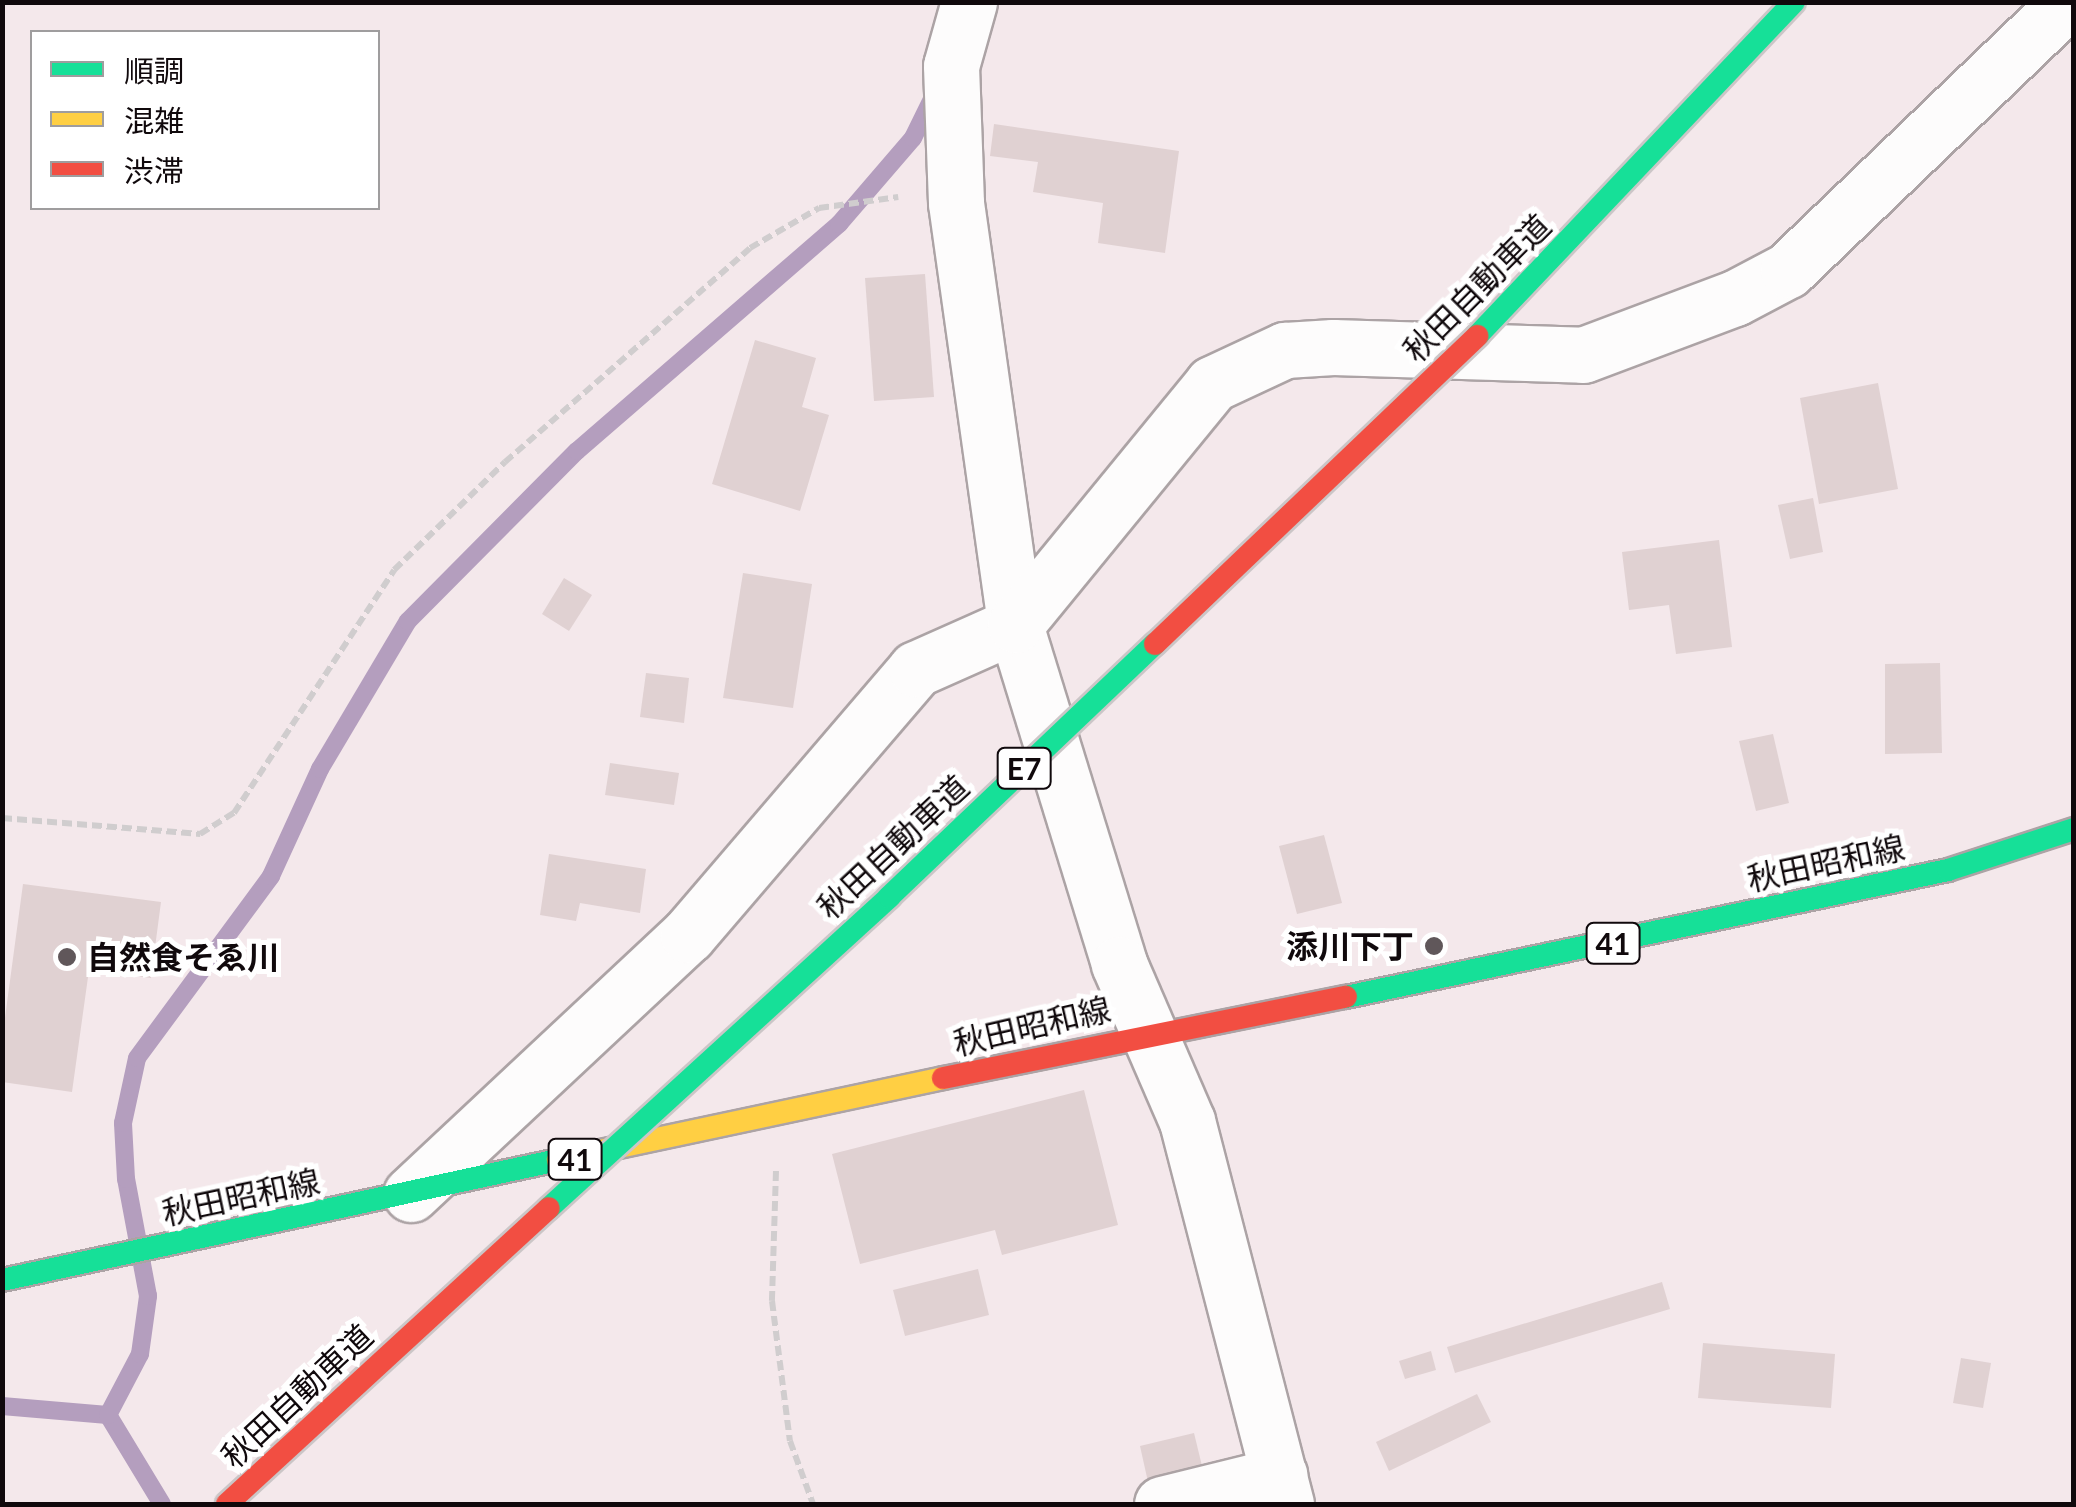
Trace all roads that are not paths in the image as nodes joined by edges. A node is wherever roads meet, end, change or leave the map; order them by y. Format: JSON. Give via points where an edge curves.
{"nodes":[{"id":1,"x":969,"y":2,"type":"edge"},
{"id":2,"x":1794,"y":2,"type":"edge"},
{"id":3,"x":2067,"y":2,"type":"edge"},
{"id":4,"x":1015,"y":625,"type":"junction"},
{"id":5,"x":2074,"y":829,"type":"edge"},
{"id":6,"x":1146,"y":1034,"type":"junction"},
{"id":7,"x":412,"y":1194,"type":"junction"},
{"id":8,"x":2,"y":1280,"type":"edge"},
{"id":9,"x":1283,"y":1490,"type":"edge"},
{"id":10,"x":226,"y":1504,"type":"edge"},
{"id":11,"x":1162,"y":1504,"type":"edge"}],
"edges":[{"from":1,"to":4,"type":"street","via":[[950,66],[956,203]]},
{"from":2,"to":10,"type":"main road","name":"秋田自動車道","number":"E7","bridge":true,"via":[[1502,313],[890,897]]},
{"from":3,"to":4,"type":"street","via":[[1788,270],[1735,298],[1583,354],[1285,350],[1212,384]]},
{"from":4,"to":6,"type":"street"},
{"from":4,"to":7,"type":"street","via":[[916,670],[688,935]]},
{"from":5,"to":6,"type":"main road","name":"秋田昭和線","number":"41","via":[[1948,870],[1490,970]]},
{"from":6,"to":7,"type":"main road","name":"秋田昭和線","number":"41"},
{"from":6,"to":9,"type":"street","via":[[1187,1121]]},
{"from":7,"to":8,"type":"main road","name":"秋田昭和線","number":"41"},
{"from":9,"to":11,"type":"street"}]}
